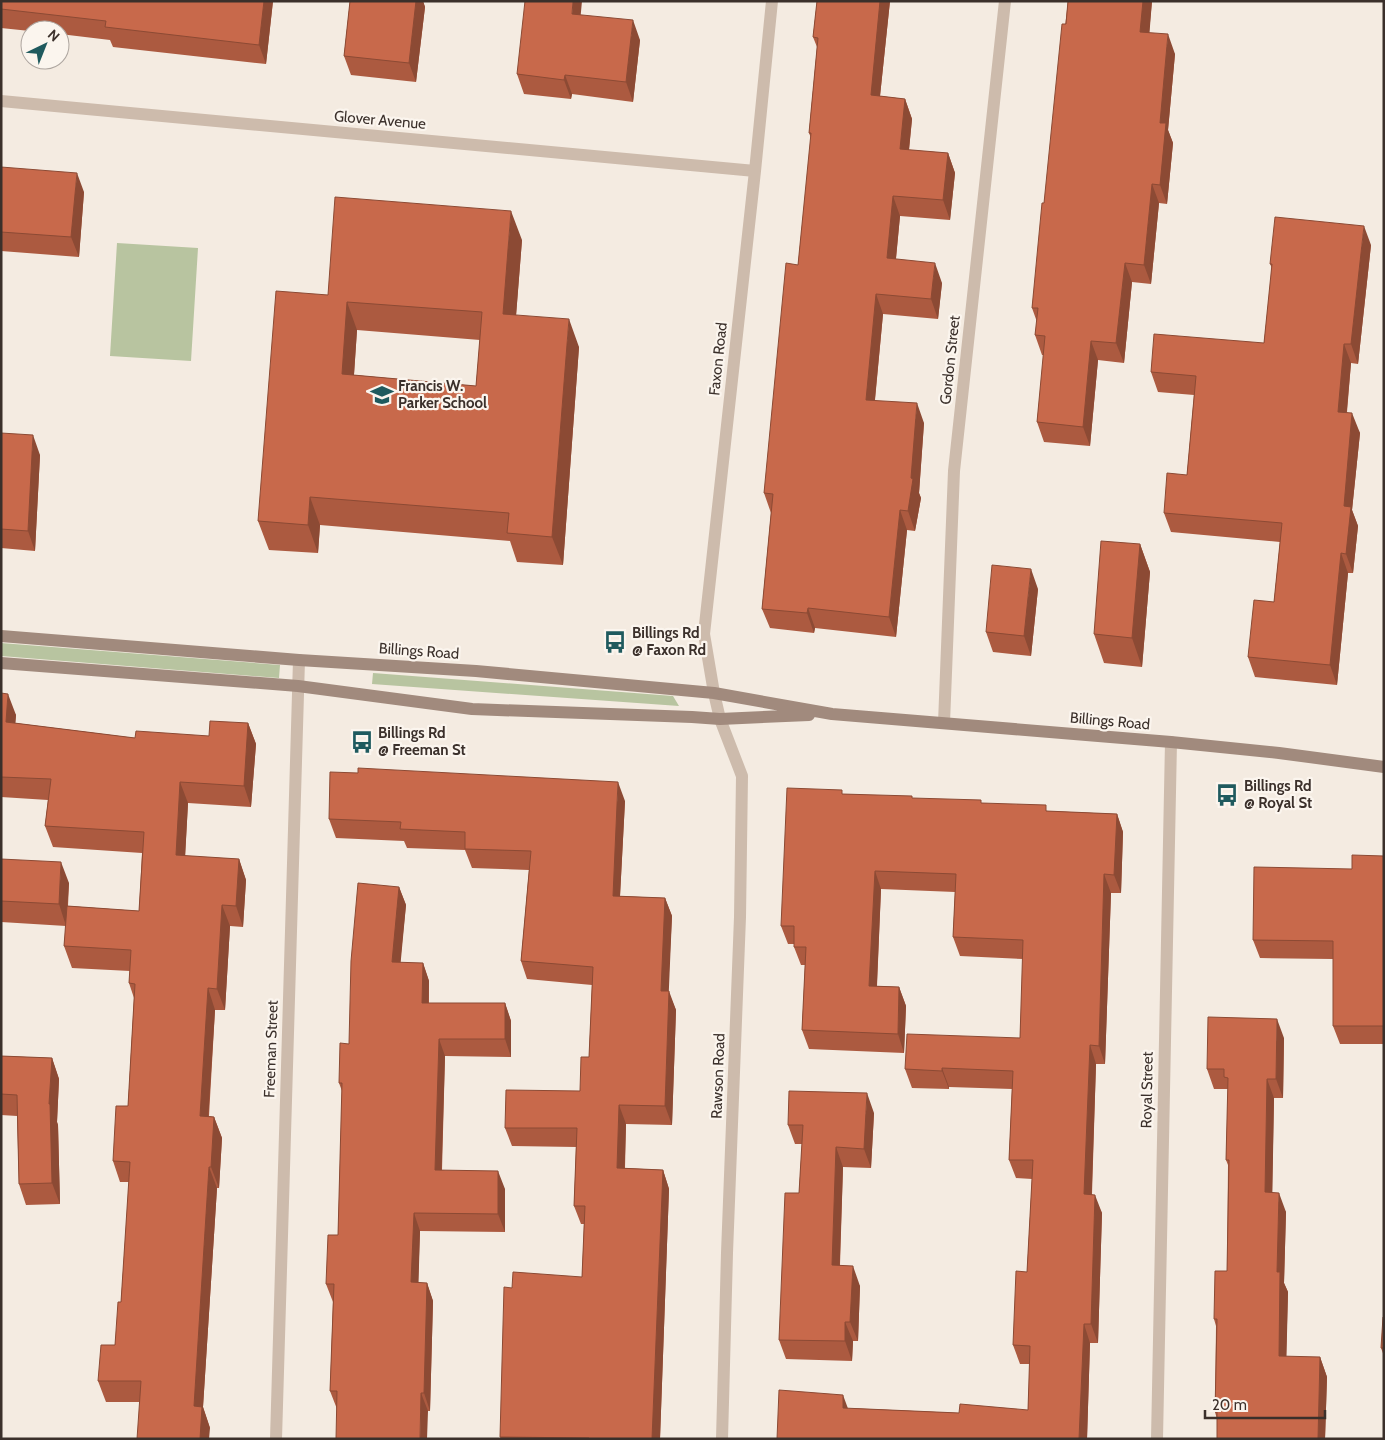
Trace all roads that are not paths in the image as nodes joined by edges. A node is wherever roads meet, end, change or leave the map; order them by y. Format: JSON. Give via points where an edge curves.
{"nodes":[{"id":1,"x":772,"y":1,"type":"edge"},
{"id":2,"x":1005,"y":1,"type":"edge"},
{"id":3,"x":1,"y":101,"type":"edge"},
{"id":4,"x":755,"y":171,"type":"junction"},
{"id":5,"x":1,"y":636,"type":"edge"},
{"id":6,"x":299,"y":660,"type":"junction"},
{"id":7,"x":1,"y":663,"type":"edge"},
{"id":8,"x":298,"y":686,"type":"junction"},
{"id":9,"x":714,"y":693,"type":"junction"},
{"id":10,"x":832,"y":714,"type":"junction"},
{"id":11,"x":720,"y":719,"type":"junction"},
{"id":12,"x":944,"y":724,"type":"junction"},
{"id":13,"x":1170,"y":742,"type":"junction"},
{"id":14,"x":1384,"y":767,"type":"edge"},
{"id":15,"x":276,"y":1439,"type":"edge"},
{"id":16,"x":722,"y":1439,"type":"edge"},
{"id":17,"x":1157,"y":1439,"type":"edge"}],
"edges":[{"from":1,"to":4,"type":"street","name":"Faxon Road"},
{"from":2,"to":12,"type":"street","name":"Gordon Street","via":[[955,464]]},
{"from":3,"to":4,"type":"street","name":"Glover Avenue"},
{"from":4,"to":9,"type":"street","name":"Faxon Road","via":[[704,634]]},
{"from":5,"to":6,"type":"street","name":"Billings Road"},
{"from":6,"to":8,"type":"street","name":"Freeman Street"},
{"from":6,"to":9,"type":"street","name":"Billings Road","via":[[476,671]]},
{"from":7,"to":8,"type":"street","name":"Billings Road"},
{"from":8,"to":11,"type":"street","name":"Billings Road","via":[[472,709]]},
{"from":8,"to":15,"type":"street","name":"Freeman Street"},
{"from":9,"to":10,"type":"street","name":"Billings Road"},
{"from":9,"to":11,"type":"street","name":"Faxon Road"},
{"from":10,"to":11,"type":"street","name":"Billings Road"},
{"from":10,"to":12,"type":"street","name":"Billings Road"},
{"from":11,"to":16,"type":"street","name":"Rawson Road","via":[[742,776]]},
{"from":12,"to":13,"type":"street","name":"Billings Road"},
{"from":13,"to":14,"type":"street","name":"Billings Road"},
{"from":13,"to":17,"type":"street","name":"Royal Street"}]}
